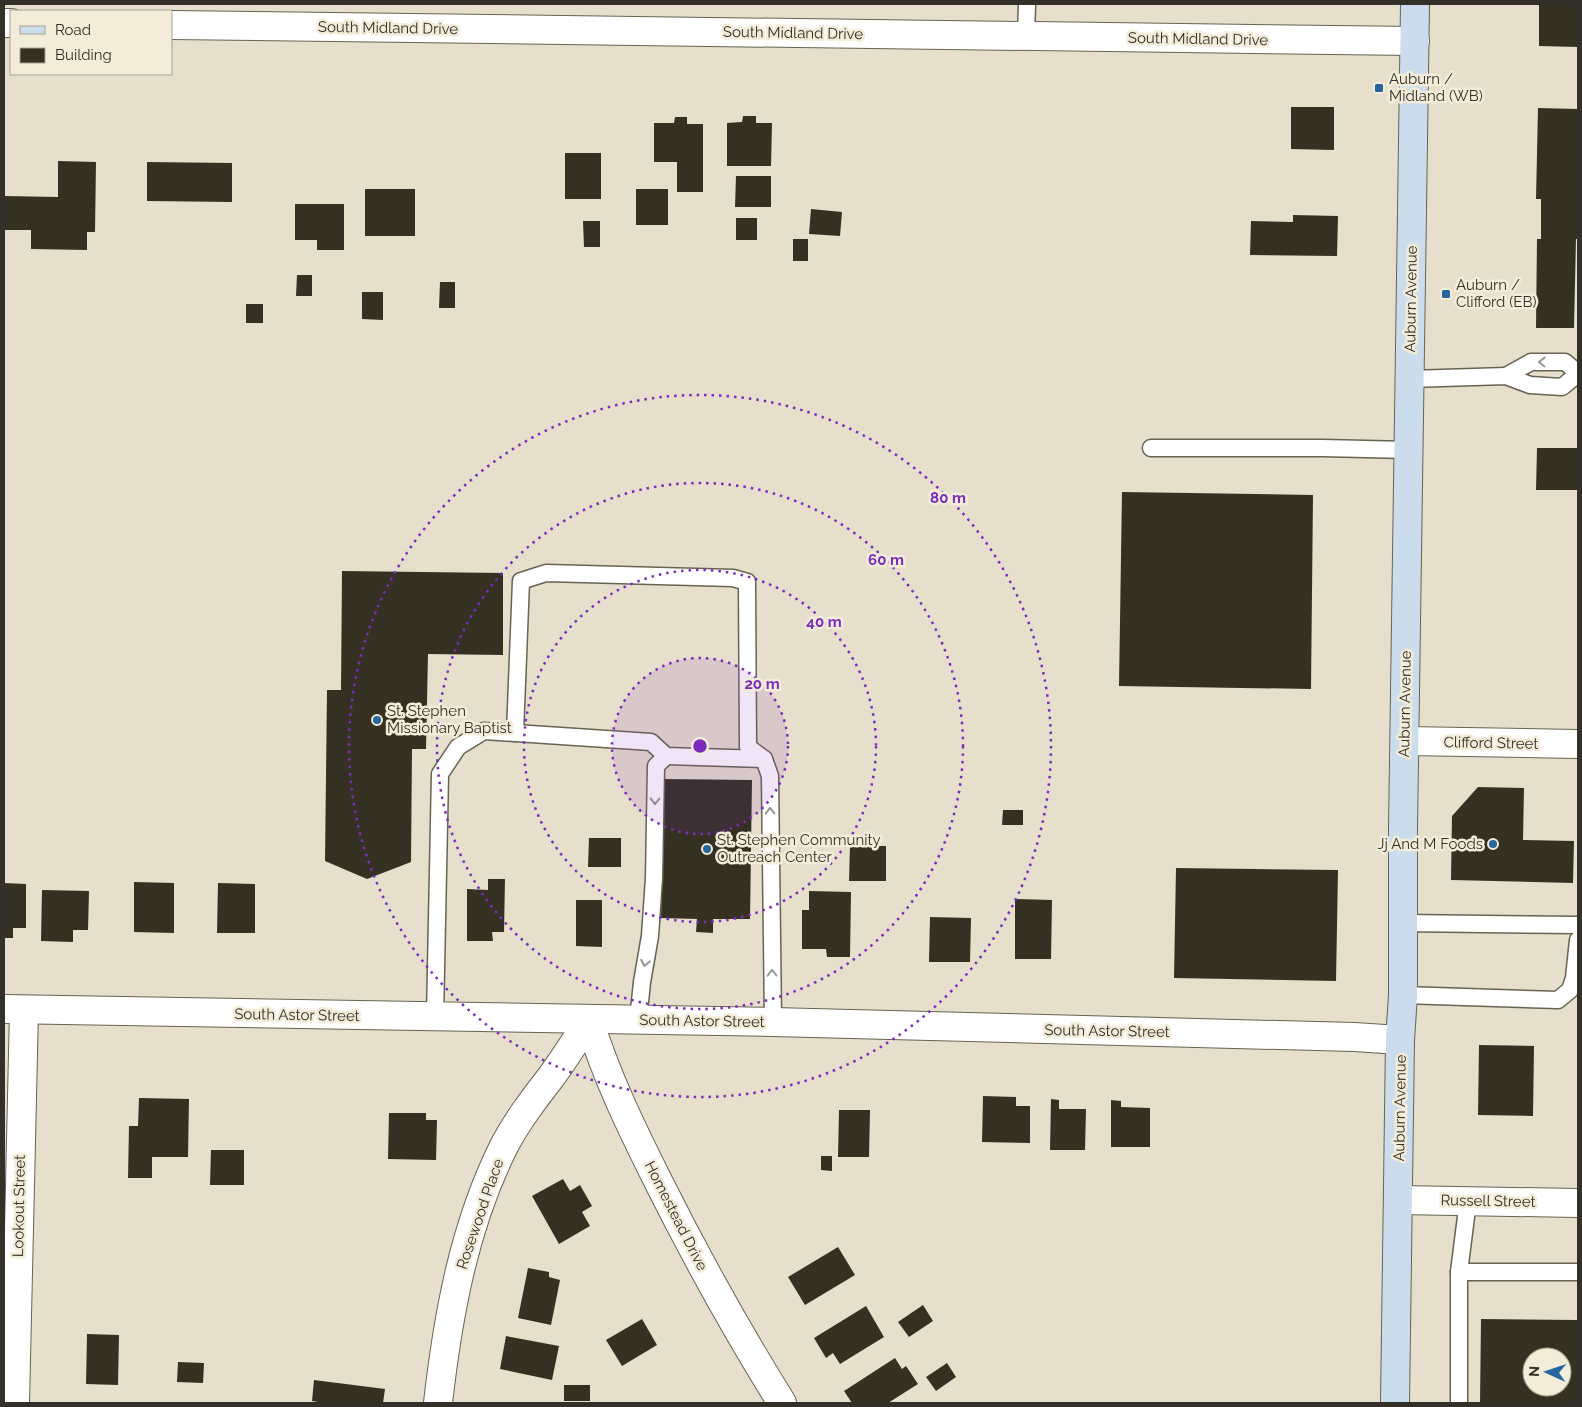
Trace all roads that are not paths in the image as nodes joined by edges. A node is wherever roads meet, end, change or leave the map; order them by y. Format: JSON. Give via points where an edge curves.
{"nodes":[{"id":1,"x":1027,"y":4,"type":"edge"},
{"id":2,"x":1415,"y":4,"type":"edge"},
{"id":3,"x":172,"y":25,"type":"edge"},
{"id":4,"x":1026,"y":36,"type":"junction"},
{"id":5,"x":1415,"y":41,"type":"junction"},
{"id":6,"x":1578,"y":374,"type":"edge"},
{"id":7,"x":1506,"y":376,"type":"junction"},
{"id":8,"x":1410,"y":379,"type":"junction"},
{"id":9,"x":1151,"y":448,"type":"dead end"},
{"id":10,"x":1409,"y":450,"type":"junction"},
{"id":11,"x":515,"y":733,"type":"junction"},
{"id":12,"x":1404,"y":741,"type":"junction"},
{"id":13,"x":1578,"y":744,"type":"edge"},
{"id":14,"x":666,"y":756,"type":"junction"},
{"id":15,"x":764,"y":759,"type":"junction"},
{"id":16,"x":1402,"y":923,"type":"junction"},
{"id":17,"x":1578,"y":925,"type":"edge"},
{"id":18,"x":1578,"y":940,"type":"edge"},
{"id":19,"x":1403,"y":995,"type":"junction"},
{"id":20,"x":14,"y":1009,"type":"edge"},
{"id":21,"x":435,"y":1017,"type":"junction"},
{"id":22,"x":589,"y":1020,"type":"junction"},
{"id":23,"x":638,"y":1020,"type":"junction"},
{"id":24,"x":773,"y":1022,"type":"junction"},
{"id":25,"x":1400,"y":1040,"type":"junction"},
{"id":26,"x":1398,"y":1200,"type":"junction"},
{"id":27,"x":1468,"y":1201,"type":"junction"},
{"id":28,"x":1578,"y":1203,"type":"edge"},
{"id":29,"x":1459,"y":1272,"type":"junction"},
{"id":30,"x":1578,"y":1272,"type":"edge"},
{"id":31,"x":15,"y":1403,"type":"edge"},
{"id":32,"x":438,"y":1403,"type":"edge"},
{"id":33,"x":782,"y":1403,"type":"edge"},
{"id":34,"x":1396,"y":1403,"type":"edge"},
{"id":35,"x":1459,"y":1403,"type":"edge"}],
"edges":[{"from":1,"to":4,"type":"lane"},
{"from":2,"to":5,"type":"main road","name":"Auburn Avenue"},
{"from":3,"to":4,"type":"street","name":"South Midland Drive"},
{"from":4,"to":5,"type":"street","name":"South Midland Drive"},
{"from":5,"to":8,"type":"main road","name":"Auburn Avenue"},
{"from":6,"to":7,"type":"lane","via":[[1562,387],[1530,385]]},
{"from":6,"to":7,"type":"lane","one_way":true,"via":[[1565,362],[1531,362]]},
{"from":7,"to":8,"type":"lane"},
{"from":8,"to":10,"type":"main road","name":"Auburn Avenue"},
{"from":9,"to":10,"type":"lane"},
{"from":10,"to":12,"type":"main road","name":"Auburn Avenue"},
{"from":11,"to":14,"type":"lane","via":[[651,742]]},
{"from":11,"to":15,"type":"lane","via":[[521,581],[546,573],[733,578],[747,582],[748,747]]},
{"from":11,"to":21,"type":"lane","via":[[484,731],[458,747],[440,774]]},
{"from":12,"to":13,"type":"street","name":"Clifford Street"},
{"from":12,"to":16,"type":"main road","name":"Auburn Avenue"},
{"from":14,"to":15,"type":"lane"},
{"from":14,"to":23,"type":"lane","one_way":true,"via":[[656,766],[651,926]]},
{"from":24,"to":15,"type":"lane","one_way":true,"via":[[770,776]]},
{"from":16,"to":17,"type":"lane"},
{"from":16,"to":19,"type":"main road","name":"Auburn Avenue"},
{"from":18,"to":19,"type":"lane","via":[[1570,990],[1558,1000]]},
{"from":19,"to":25,"type":"main road","name":"Auburn Avenue"},
{"from":20,"to":21,"type":"street","name":"South Astor Street"},
{"from":20,"to":31,"type":"street","name":"Lookout Street"},
{"from":21,"to":22,"type":"street","name":"South Astor Street"},
{"from":22,"to":23,"type":"street","name":"South Astor Street"},
{"from":22,"to":32,"type":"street","name":"Rosewood Place","via":[[520,1118],[492,1175],[469,1239],[450,1311]]},
{"from":22,"to":33,"type":"street","name":"Homestead Drive","via":[[610,1078],[676,1217],[735,1326]]},
{"from":23,"to":24,"type":"street","name":"South Astor Street"},
{"from":24,"to":25,"type":"street","name":"South Astor Street"},
{"from":25,"to":26,"type":"main road","name":"Auburn Avenue"},
{"from":26,"to":27,"type":"street","name":"Russell Street"},
{"from":26,"to":34,"type":"main road","name":"Auburn Avenue"},
{"from":27,"to":28,"type":"street","name":"Russell Street"},
{"from":27,"to":29,"type":"lane"},
{"from":29,"to":30,"type":"lane"},
{"from":29,"to":35,"type":"lane"}]}
